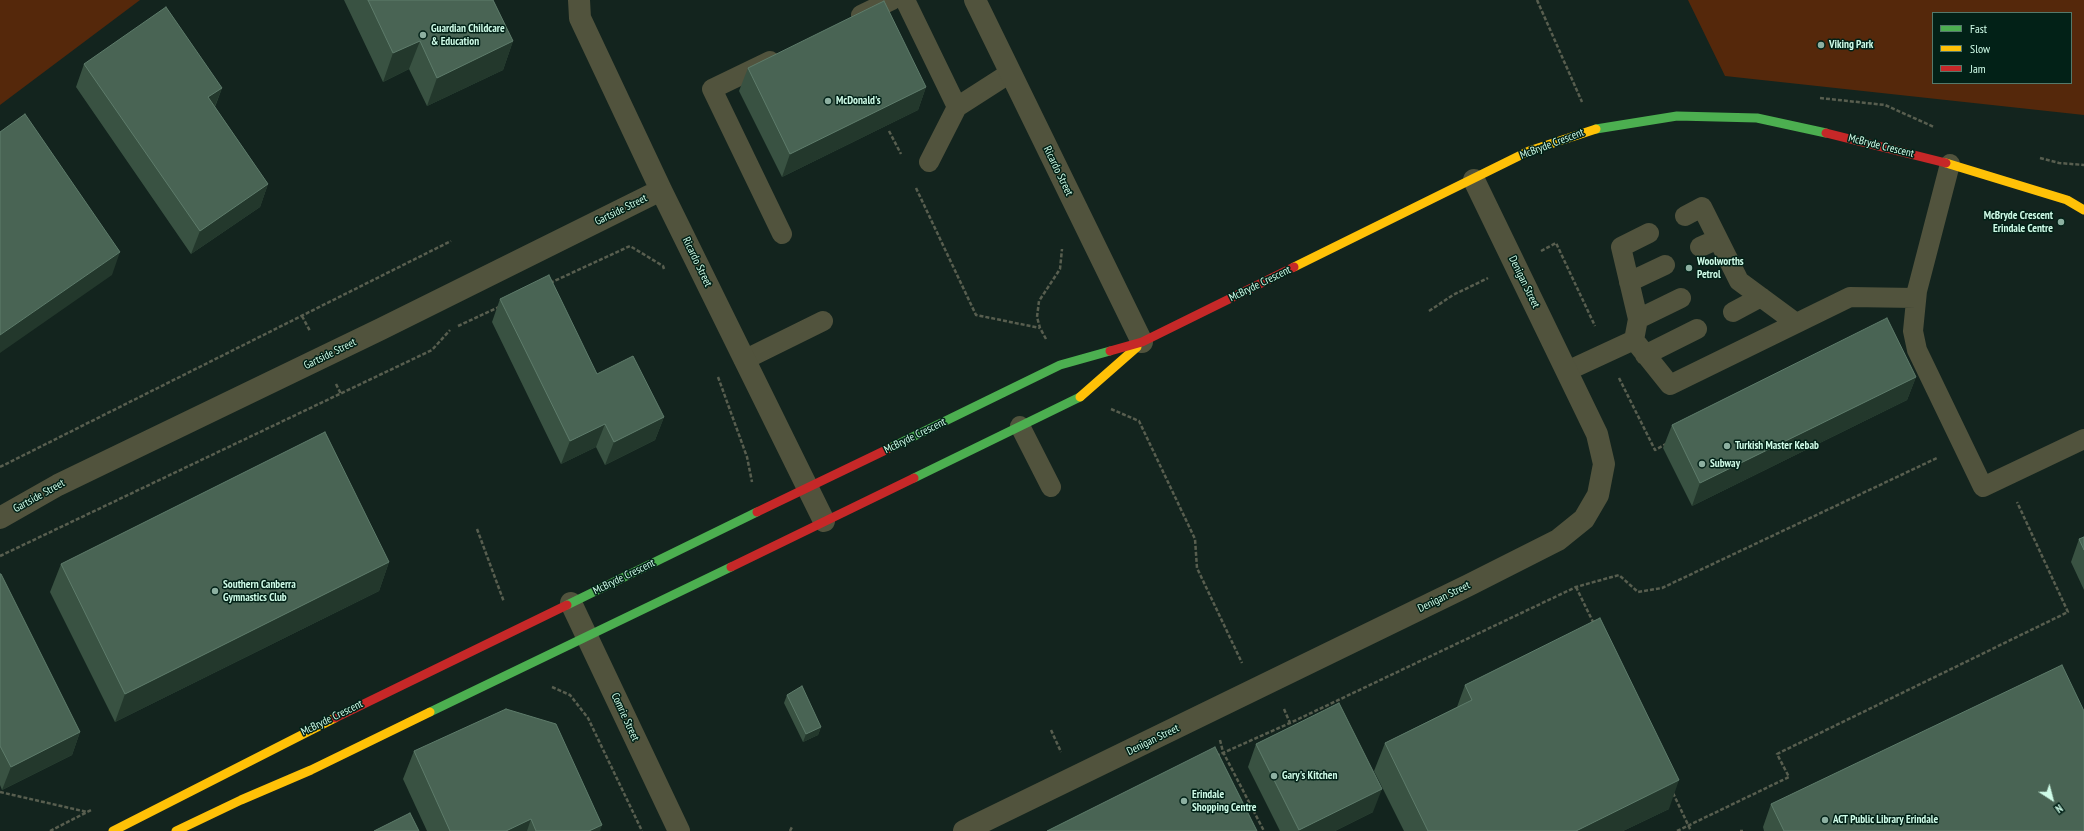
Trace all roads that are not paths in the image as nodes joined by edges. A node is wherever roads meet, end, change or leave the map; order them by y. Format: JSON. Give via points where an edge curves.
{"nodes":[{"id":1,"x":579,"y":0,"type":"edge"},
{"id":2,"x":892,"y":0,"type":"edge"},
{"id":3,"x":905,"y":0,"type":"edge"},
{"id":4,"x":975,"y":0,"type":"edge"},
{"id":5,"x":844,"y":24,"type":"edge"},
{"id":6,"x":788,"y":51,"type":"edge"},
{"id":7,"x":1010,"y":73,"type":"junction"},
{"id":8,"x":957,"y":107,"type":"junction"},
{"id":9,"x":929,"y":162,"type":"dead end"},
{"id":10,"x":1950,"y":164,"type":"junction"},
{"id":11,"x":1474,"y":180,"type":"junction"},
{"id":12,"x":661,"y":190,"type":"junction"},
{"id":13,"x":2078,"y":196,"type":"dead end"},
{"id":14,"x":2067,"y":200,"type":"junction"},
{"id":15,"x":2084,"y":210,"type":"edge"},
{"id":16,"x":1685,"y":216,"type":"dead end"},
{"id":17,"x":1649,"y":233,"type":"dead end"},
{"id":18,"x":782,"y":234,"type":"dead end"},
{"id":19,"x":1665,"y":265,"type":"dead end"},
{"id":20,"x":1629,"y":282,"type":"junction"},
{"id":21,"x":1761,"y":297,"type":"junction"},
{"id":22,"x":1681,"y":298,"type":"dead end"},
{"id":23,"x":1916,"y":298,"type":"junction"},
{"id":24,"x":1733,"y":312,"type":"dead end"},
{"id":25,"x":1638,"y":319,"type":"junction"},
{"id":26,"x":824,"y":321,"type":"dead end"},
{"id":27,"x":1796,"y":324,"type":"junction"},
{"id":28,"x":1697,"y":329,"type":"dead end"},
{"id":29,"x":1142,"y":342,"type":"junction"},
{"id":30,"x":1640,"y":347,"type":"junction"},
{"id":31,"x":744,"y":360,"type":"junction"},
{"id":32,"x":1567,"y":371,"type":"junction"},
{"id":33,"x":1020,"y":426,"type":"junction"},
{"id":34,"x":2084,"y":438,"type":"edge"},
{"id":35,"x":1050,"y":487,"type":"dead end"},
{"id":36,"x":807,"y":488,"type":"junction"},
{"id":37,"x":0,"y":518,"type":"edge"},
{"id":38,"x":824,"y":521,"type":"junction"},
{"id":39,"x":571,"y":603,"type":"junction"},
{"id":40,"x":587,"y":636,"type":"junction"},
{"id":41,"x":113,"y":831,"type":"edge"},
{"id":42,"x":176,"y":831,"type":"edge"},
{"id":43,"x":679,"y":831,"type":"edge"},
{"id":44,"x":964,"y":831,"type":"edge"}],
"edges":[{"from":1,"to":12,"type":"street","name":"Ricardo Street","via":[[580,18]]},
{"from":2,"to":5,"type":"lane"},
{"from":3,"to":8,"type":"lane"},
{"from":4,"to":7,"type":"street","name":"Ricardo Street"},
{"from":6,"to":18,"type":"lane","via":[[712,89]]},
{"from":7,"to":8,"type":"lane"},
{"from":7,"to":29,"type":"street","name":"Ricardo Street"},
{"from":8,"to":9,"type":"lane"},
{"from":10,"to":11,"type":"street","name":"McBryde Crescent","via":[[1796,125],[1757,118],[1677,116],[1601,127],[1529,151]]},
{"from":10,"to":14,"type":"street","name":"McBryde Crescent"},
{"from":10,"to":23,"type":"lane"},
{"from":11,"to":29,"type":"street","name":"McBryde Crescent"},
{"from":11,"to":32,"type":"street","name":"Denigan Street"},
{"from":12,"to":31,"type":"street","name":"Ricardo Street"},
{"from":12,"to":37,"type":"street","name":"Gartside Street","via":[[58,485]]},
{"from":13,"to":14,"type":"street"},
{"from":14,"to":15,"type":"street","name":"McBryde Crescent"},
{"from":16,"to":21,"type":"lane","via":[[1702,207],[1709,243],[1739,281]]},
{"from":17,"to":20,"type":"lane","via":[[1621,247]]},
{"from":19,"to":20,"type":"lane"},
{"from":20,"to":25,"type":"lane"},
{"from":21,"to":24,"type":"lane"},
{"from":21,"to":27,"type":"lane"},
{"from":22,"to":25,"type":"lane"},
{"from":23,"to":27,"type":"lane","via":[[1850,297]]},
{"from":23,"to":34,"type":"lane","via":[[1913,331],[1917,350],[1983,487]]},
{"from":25,"to":30,"type":"lane"},
{"from":26,"to":31,"type":"lane"},
{"from":27,"to":30,"type":"lane","via":[[1670,385]]},
{"from":28,"to":30,"type":"lane"},
{"from":29,"to":33,"type":"street","name":"McBryde Crescent","via":[[1077,399]]},
{"from":29,"to":36,"type":"street","name":"McBryde Crescent","via":[[1060,365]]},
{"from":30,"to":32,"type":"lane","via":[[1607,352]]},
{"from":31,"to":36,"type":"street","name":"Ricardo Street"},
{"from":32,"to":44,"type":"street","name":"Denigan Street","via":[[1597,434],[1604,464],[1598,495],[1584,519],[1558,540]]},
{"from":33,"to":35,"type":"lane"},
{"from":33,"to":38,"type":"street","name":"McBryde Crescent"},
{"from":36,"to":38,"type":"street","name":"Ricardo Street"},
{"from":36,"to":39,"type":"street","name":"McBryde Crescent"},
{"from":38,"to":40,"type":"street","name":"McBryde Crescent"},
{"from":39,"to":40,"type":"street","name":"Comrie Street"},
{"from":39,"to":41,"type":"street","name":"McBryde Crescent","via":[[295,737]]},
{"from":40,"to":42,"type":"street","name":"McBryde Crescent","via":[[311,770]]},
{"from":40,"to":43,"type":"street","name":"Comrie Street"}]}
